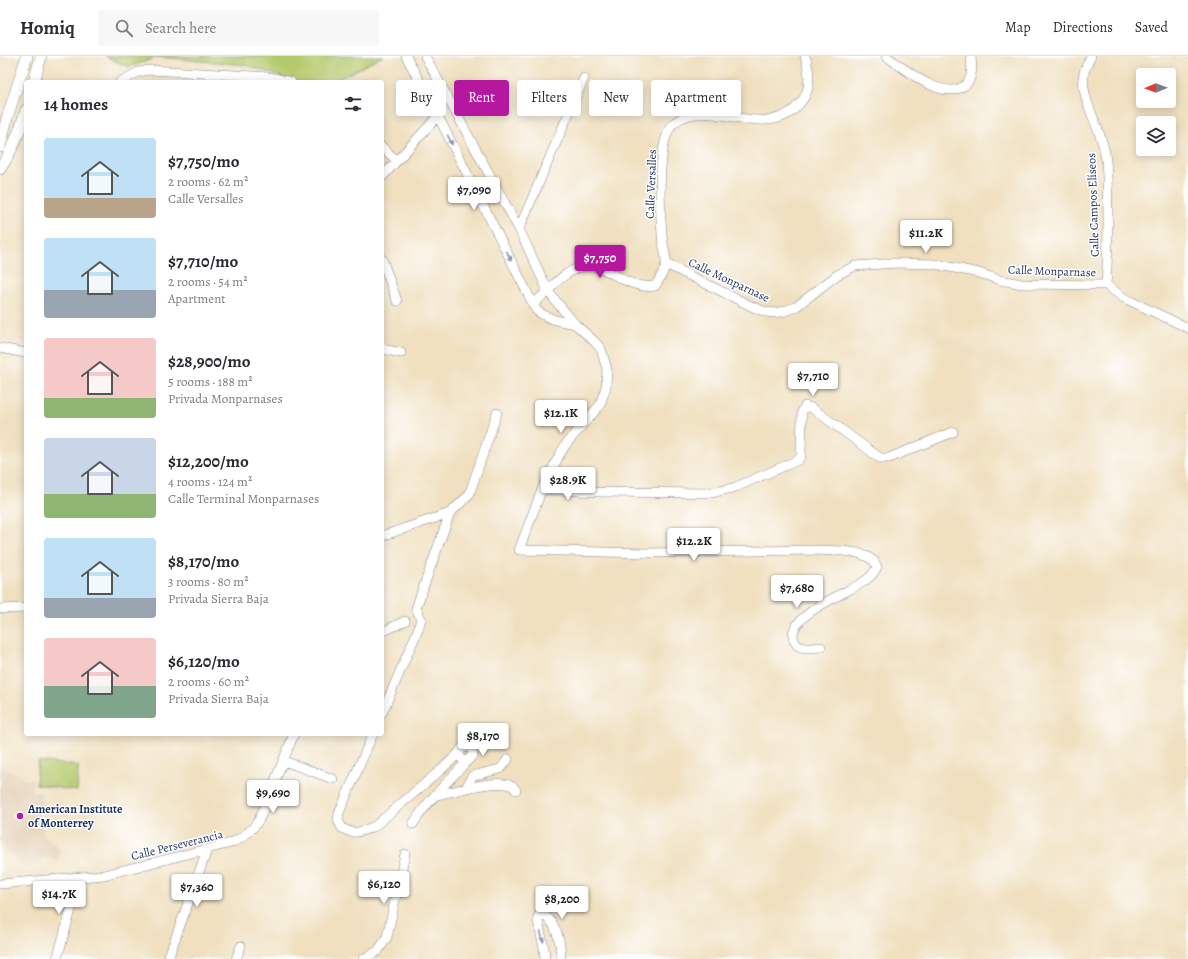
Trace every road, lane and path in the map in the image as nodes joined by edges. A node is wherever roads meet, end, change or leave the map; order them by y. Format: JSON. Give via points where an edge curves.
{"nodes":[{"id":1,"x":27,"y":56,"type":"edge"},
{"id":2,"x":41,"y":56,"type":"edge"},
{"id":3,"x":406,"y":56,"type":"edge"},
{"id":4,"x":425,"y":56,"type":"edge"},
{"id":5,"x":805,"y":56,"type":"edge"},
{"id":6,"x":886,"y":56,"type":"edge"},
{"id":7,"x":971,"y":56,"type":"edge"},
{"id":8,"x":1091,"y":56,"type":"edge"},
{"id":9,"x":584,"y":78,"type":"dead end"},
{"id":10,"x":35,"y":80,"type":"edge"},
{"id":11,"x":124,"y":80,"type":"edge"},
{"id":12,"x":283,"y":80,"type":"edge"},
{"id":13,"x":419,"y":80,"type":"edge"},
{"id":14,"x":438,"y":116,"type":"joint"},
{"id":15,"x":4,"y":117,"type":"edge"},
{"id":16,"x":24,"y":125,"type":"edge"},
{"id":17,"x":0,"y":147,"type":"edge"},
{"id":18,"x":384,"y":149,"type":"edge"},
{"id":19,"x":397,"y":161,"type":"junction"},
{"id":20,"x":0,"y":168,"type":"edge"},
{"id":21,"x":384,"y":175,"type":"edge"},
{"id":22,"x":519,"y":229,"type":"junction"},
{"id":23,"x":666,"y":264,"type":"junction"},
{"id":24,"x":384,"y":265,"type":"edge"},
{"id":25,"x":1106,"y":285,"type":"junction"},
{"id":26,"x":548,"y":291,"type":"junction"},
{"id":27,"x":397,"y":301,"type":"dead end"},
{"id":28,"x":533,"y":305,"type":"junction"},
{"id":29,"x":575,"y":324,"type":"junction"},
{"id":30,"x":1188,"y":328,"type":"edge"},
{"id":31,"x":0,"y":348,"type":"edge"},
{"id":32,"x":384,"y":349,"type":"edge"},
{"id":33,"x":24,"y":353,"type":"edge"},
{"id":34,"x":401,"y":353,"type":"dead end"},
{"id":35,"x":498,"y":413,"type":"dead end"},
{"id":36,"x":953,"y":432,"type":"dead end"},
{"id":37,"x":542,"y":489,"type":"junction"},
{"id":38,"x":450,"y":514,"type":"junction"},
{"id":39,"x":384,"y":535,"type":"edge"},
{"id":40,"x":24,"y":608,"type":"edge"},
{"id":41,"x":0,"y":609,"type":"edge"},
{"id":42,"x":405,"y":621,"type":"dead end"},
{"id":43,"x":384,"y":631,"type":"edge"},
{"id":44,"x":821,"y":647,"type":"dead end"},
{"id":45,"x":384,"y":708,"type":"edge"},
{"id":46,"x":293,"y":736,"type":"edge"},
{"id":47,"x":372,"y":736,"type":"edge"},
{"id":48,"x":508,"y":759,"type":"dead end"},
{"id":49,"x":284,"y":761,"type":"junction"},
{"id":50,"x":333,"y":779,"type":"dead end"},
{"id":51,"x":466,"y":788,"type":"junction"},
{"id":52,"x":516,"y":790,"type":"dead end"},
{"id":53,"x":434,"y":796,"type":"junction"},
{"id":54,"x":413,"y":824,"type":"dead end"},
{"id":55,"x":207,"y":850,"type":"junction"},
{"id":56,"x":405,"y":854,"type":"dead end"},
{"id":57,"x":80,"y":878,"type":"junction"},
{"id":58,"x":0,"y":884,"type":"edge"},
{"id":59,"x":241,"y":946,"type":"dead end"},
{"id":60,"x":57,"y":959,"type":"edge"},
{"id":61,"x":168,"y":959,"type":"edge"},
{"id":62,"x":236,"y":959,"type":"edge"},
{"id":63,"x":363,"y":959,"type":"edge"},
{"id":64,"x":546,"y":959,"type":"edge"},
{"id":65,"x":561,"y":959,"type":"edge"}],
"edges":[{"from":1,"to":15,"type":"street"},
{"from":2,"to":10,"type":"street"},
{"from":3,"to":13,"type":"street"},
{"from":4,"to":22,"type":"street"},
{"from":5,"to":23,"type":"street","name":"Calle Versalles","via":[[809,74],[808,90],[800,104],[789,113],[766,120],[701,114],[680,119],[669,129],[664,141],[661,184],[662,234]]},
{"from":6,"to":7,"type":"street","via":[[936,88],[950,91],[970,81]]},
{"from":8,"to":25,"type":"street","name":"Calle Campos Elíseos","via":[[1084,73],[1084,88],[1105,153],[1108,191]]},
{"from":9,"to":22,"type":"street"},
{"from":11,"to":12,"type":"street","via":[[138,72],[150,70]]},
{"from":14,"to":19,"type":"street"},
{"from":14,"to":28,"type":"street","one_way":true},
{"from":15,"to":17,"type":"street"},
{"from":16,"to":20,"type":"street"},
{"from":18,"to":19,"type":"street"},
{"from":19,"to":21,"type":"street"},
{"from":22,"to":26,"type":"street"},
{"from":23,"to":25,"type":"street","name":"Calle Monparnase","via":[[753,307],[775,313],[797,306],[848,269],[868,264],[935,264],[1022,284]]},
{"from":23,"to":26,"type":"street","via":[[654,286],[636,285],[604,269],[587,266],[560,279]]},
{"from":24,"to":27,"type":"street"},
{"from":25,"to":30,"type":"street","name":"Calle Monparnase","via":[[1124,298]]},
{"from":26,"to":28,"type":"street"},
{"from":26,"to":29,"type":"street"},
{"from":28,"to":29,"type":"street","via":[[548,318]]},
{"from":29,"to":37,"type":"street","via":[[601,348],[607,369],[606,387],[600,405],[566,444]]},
{"from":31,"to":33,"type":"street"},
{"from":32,"to":34,"type":"street"},
{"from":35,"to":38,"type":"street","via":[[469,496]]},
{"from":36,"to":37,"type":"street","via":[[889,458],[880,458],[812,408],[805,406],[802,412],[801,456],[798,460],[736,487],[712,493]]},
{"from":37,"to":44,"type":"street","via":[[519,550],[814,550],[843,551],[868,557],[877,567],[869,577],[796,623],[793,638],[797,645],[804,648]]},
{"from":38,"to":39,"type":"street"},
{"from":38,"to":45,"type":"street","via":[[416,608],[421,619],[418,630]]},
{"from":40,"to":41,"type":"street"},
{"from":42,"to":43,"type":"street"},
{"from":46,"to":49,"type":"street","name":"Calle Perseverancia"},
{"from":47,"to":53,"type":"street","via":[[339,813],[338,820],[342,828],[352,833],[375,826],[459,753],[460,757],[468,760]]},
{"from":48,"to":51,"type":"street","via":[[500,769],[472,776]]},
{"from":49,"to":50,"type":"street"},
{"from":49,"to":55,"type":"street","name":"Calle Perseverancia","via":[[259,820],[251,831],[231,843]]},
{"from":51,"to":52,"type":"street","via":[[497,784],[512,786]]},
{"from":51,"to":53,"type":"street"},
{"from":53,"to":54,"type":"street"},
{"from":55,"to":57,"type":"street","name":"Calle Perseverancia","via":[[127,870]]},
{"from":55,"to":61,"type":"street"},
{"from":56,"to":63,"type":"street","via":[[387,937],[378,951]]},
{"from":57,"to":58,"type":"street","name":"Calle Perseverancia"},
{"from":57,"to":60,"type":"street"},
{"from":59,"to":62,"type":"street"},
{"from":65,"to":64,"type":"street","one_way":true,"via":[[561,947],[556,930],[548,919],[540,914],[538,921]]}]}
